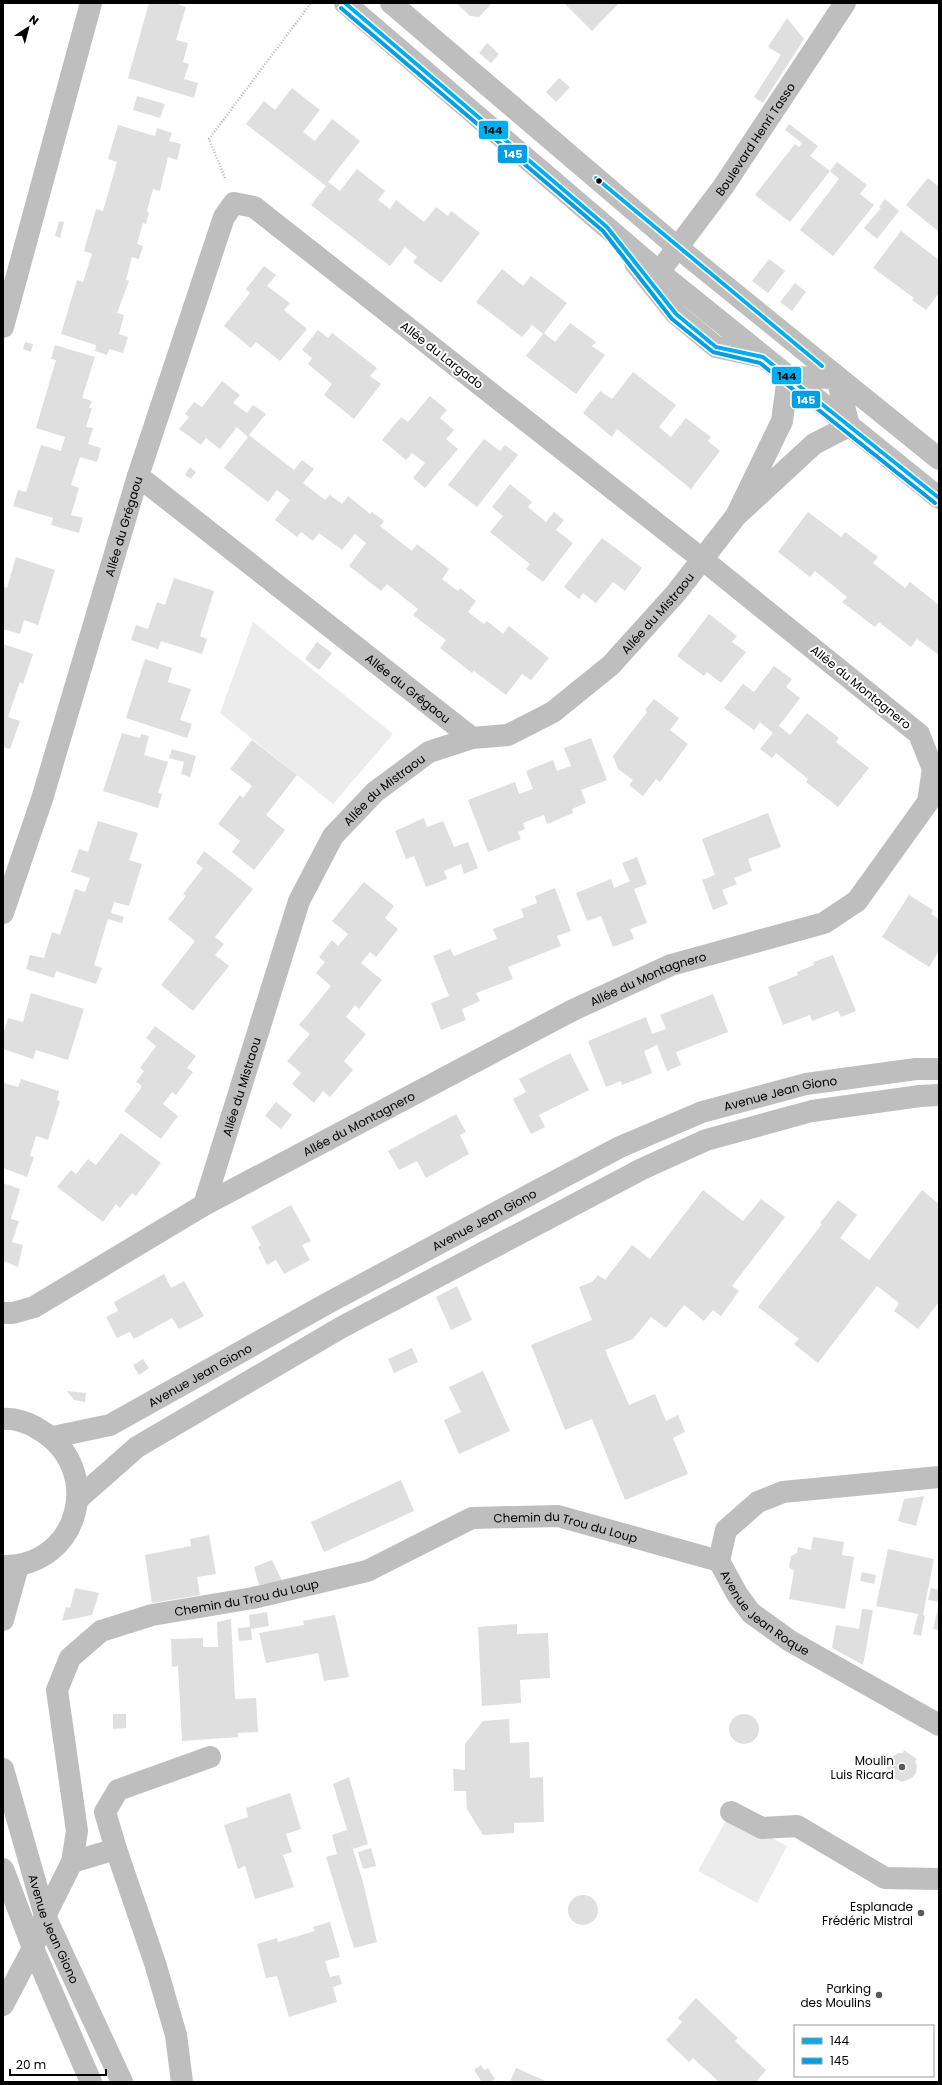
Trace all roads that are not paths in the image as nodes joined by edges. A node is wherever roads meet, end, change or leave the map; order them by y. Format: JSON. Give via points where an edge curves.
{"nodes":[{"id":1,"x":91,"y":3,"type":"edge"},
{"id":2,"x":345,"y":3,"type":"edge"},
{"id":3,"x":391,"y":3,"type":"edge"},
{"id":4,"x":845,"y":3,"type":"edge"},
{"id":5,"x":607,"y":228,"type":"junction"},
{"id":6,"x":677,"y":247,"type":"junction"},
{"id":7,"x":659,"y":272,"type":"junction"},
{"id":8,"x":3,"y":327,"type":"edge"},
{"id":9,"x":763,"y":357,"type":"junction"},
{"id":10,"x":788,"y":377,"type":"junction"},
{"id":11,"x":837,"y":378,"type":"junction"},
{"id":12,"x":848,"y":426,"type":"junction"},
{"id":13,"x":939,"y":459,"type":"edge"},
{"id":14,"x":138,"y":476,"type":"junction"},
{"id":15,"x":939,"y":498,"type":"edge"},
{"id":16,"x":736,"y":516,"type":"junction"},
{"id":17,"x":702,"y":558,"type":"junction"},
{"id":18,"x":472,"y":738,"type":"junction"},
{"id":19,"x":3,"y":913,"type":"edge"},
{"id":20,"x":939,"y":1069,"type":"edge"},
{"id":21,"x":939,"y":1096,"type":"edge"},
{"id":22,"x":204,"y":1205,"type":"junction"},
{"id":23,"x":3,"y":1313,"type":"edge"},
{"id":24,"x":3,"y":1419,"type":"edge"},
{"id":25,"x":54,"y":1437,"type":"junction"},
{"id":26,"x":939,"y":1477,"type":"edge"},
{"id":27,"x":78,"y":1499,"type":"junction"},
{"id":28,"x":719,"y":1561,"type":"junction"},
{"id":29,"x":10,"y":1566,"type":"edge"},
{"id":30,"x":3,"y":1620,"type":"edge"},
{"id":31,"x":939,"y":1725,"type":"edge"},
{"id":32,"x":210,"y":1757,"type":"dead end"},
{"id":33,"x":3,"y":1769,"type":"edge"},
{"id":34,"x":731,"y":1812,"type":"dead end"},
{"id":35,"x":116,"y":1849,"type":"junction"},
{"id":36,"x":72,"y":1862,"type":"junction"},
{"id":37,"x":3,"y":1869,"type":"edge"},
{"id":38,"x":939,"y":1879,"type":"edge"},
{"id":39,"x":45,"y":1916,"type":"junction"},
{"id":40,"x":33,"y":1948,"type":"junction"},
{"id":41,"x":3,"y":2005,"type":"edge"},
{"id":42,"x":91,"y":2082,"type":"edge"},
{"id":43,"x":122,"y":2082,"type":"edge"},
{"id":44,"x":182,"y":2082,"type":"edge"}],
"edges":[{"from":1,"to":8,"type":"street"},
{"from":2,"to":5,"type":"street"},
{"from":3,"to":6,"type":"street"},
{"from":4,"to":6,"type":"street","name":"Boulevard Henri Tasso","via":[[723,188]]},
{"from":5,"to":7,"type":"street"},
{"from":5,"to":9,"type":"street","via":[[681,318],[716,347]]},
{"from":6,"to":7,"type":"street","name":"Boulevard Henri Tasso"},
{"from":6,"to":11,"type":"street"},
{"from":7,"to":9,"type":"street"},
{"from":9,"to":10,"type":"street"},
{"from":10,"to":11,"type":"street"},
{"from":10,"to":12,"type":"street"},
{"from":10,"to":16,"type":"street","name":"Allée du Mistraou","via":[[782,421]]},
{"from":11,"to":12,"type":"street"},
{"from":11,"to":13,"type":"street"},
{"from":12,"to":15,"type":"street"},
{"from":12,"to":16,"type":"street","name":"Allée du Mistraou","via":[[814,444]]},
{"from":14,"to":17,"type":"street","name":"Allée du Largado","via":[[224,217],[234,203],[254,207]]},
{"from":14,"to":18,"type":"street","name":"Allée du Grégaou"},
{"from":14,"to":19,"type":"street","name":"Allée du Grégaou","via":[[42,799]]},
{"from":16,"to":17,"type":"street","name":"Allée du Mistraou"},
{"from":17,"to":18,"type":"street","name":"Allée du Mistraou","via":[[676,593],[612,665],[558,707],[508,735]]},
{"from":17,"to":22,"type":"street","name":"Allée du Montagnero","via":[[919,734],[933,769],[928,802],[857,901],[824,923],[671,965],[574,1010]]},
{"from":18,"to":22,"type":"street","name":"Allée du Mistraou","via":[[429,752],[375,792],[333,836],[299,901]]},
{"from":20,"to":25,"type":"street","name":"Avenue Jean Giono","via":[[916,1069],[806,1084],[702,1112],[620,1147],[540,1189],[328,1303],[110,1425]]},
{"from":21,"to":27,"type":"street","name":"Avenue Jean Giono","via":[[920,1096],[812,1111],[706,1140],[642,1169],[342,1327],[137,1448]]},
{"from":22,"to":23,"type":"street","name":"Allée du Montagnero","via":[[34,1307]]},
{"from":24,"to":25,"type":"street","via":[[32,1424]]},
{"from":25,"to":27,"type":"street","via":[[68,1455],[77,1477]]},
{"from":26,"to":28,"type":"street","name":"Avenue Jean Roque","via":[[783,1492],[758,1502],[726,1530]]},
{"from":27,"to":29,"type":"street","via":[[72,1523],[59,1543],[40,1558]]},
{"from":28,"to":31,"type":"street","name":"Avenue Jean Roque","via":[[751,1613],[790,1641]]},
{"from":28,"to":36,"type":"street","name":"Chemin du Trou du Loup","via":[[558,1516],[472,1518],[367,1571],[253,1598],[152,1615],[101,1631],[70,1658],[57,1690],[77,1831]]},
{"from":29,"to":30,"type":"street"},
{"from":32,"to":35,"type":"street","via":[[118,1790],[105,1812]]},
{"from":33,"to":39,"type":"street","name":"Avenue Jean Giono"},
{"from":34,"to":38,"type":"street","via":[[762,1828],[797,1826],[886,1878]]},
{"from":35,"to":36,"type":"street"},
{"from":35,"to":44,"type":"street","via":[[155,1963],[176,2035]]},
{"from":36,"to":39,"type":"street","name":"Chemin du Trou du Loup"},
{"from":37,"to":40,"type":"street"},
{"from":39,"to":40,"type":"street","name":"Chemin du Trou du Loup"},
{"from":39,"to":43,"type":"street","name":"Avenue Jean Giono"},
{"from":40,"to":41,"type":"street","name":"Chemin du Trou du Loup"},
{"from":40,"to":42,"type":"street"}]}
